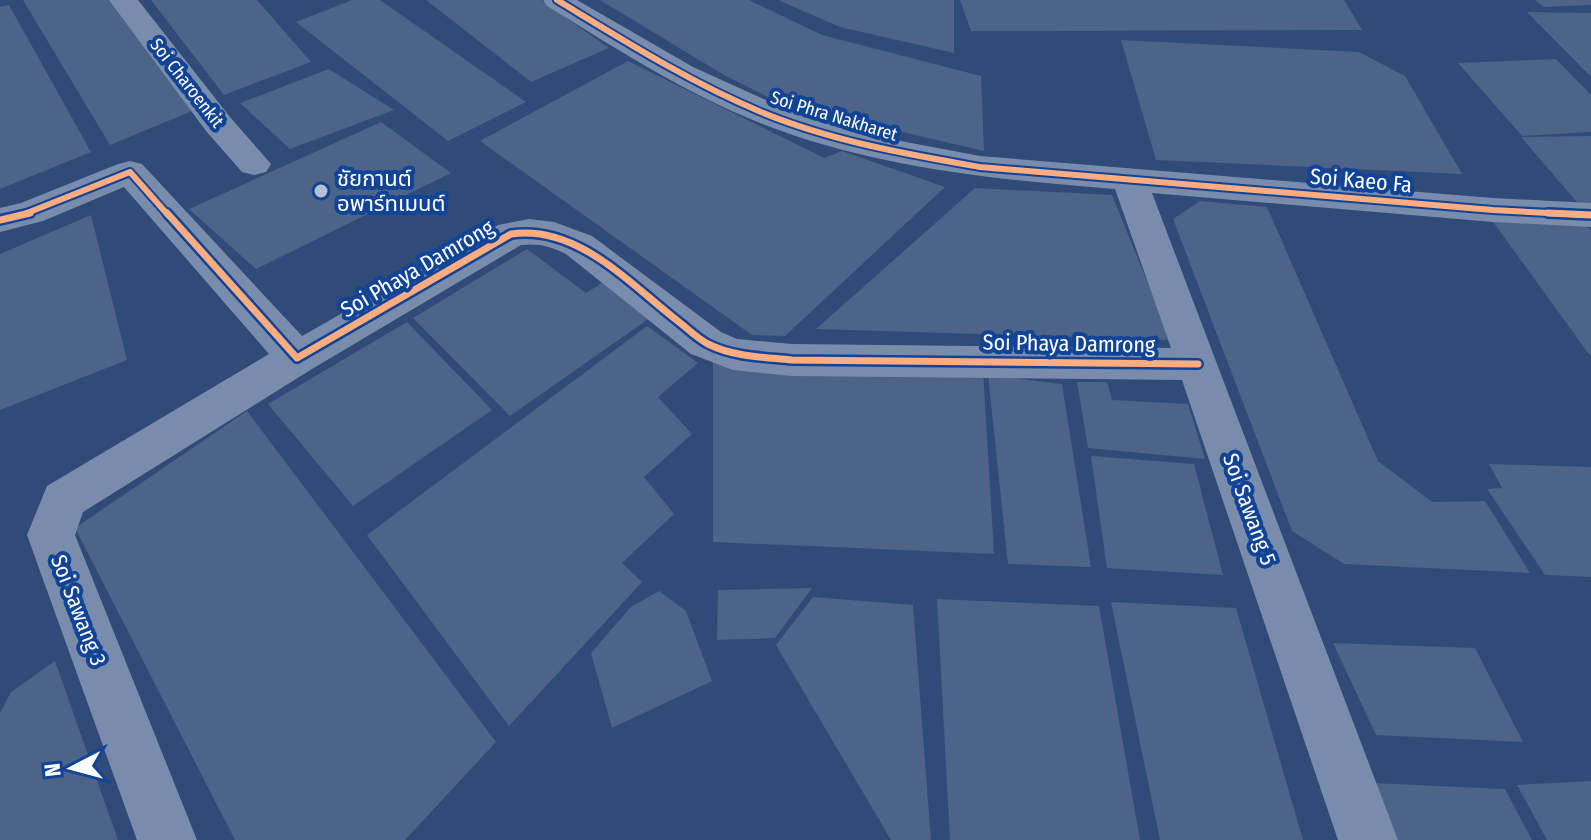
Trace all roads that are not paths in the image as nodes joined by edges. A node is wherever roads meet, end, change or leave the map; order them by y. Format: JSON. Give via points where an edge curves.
{"nodes":[{"id":1,"x":123,"y":0,"type":"edge"},
{"id":2,"x":557,"y":0,"type":"edge"},
{"id":3,"x":254,"y":164,"type":"dead end"},
{"id":4,"x":1129,"y":179,"type":"junction"},
{"id":5,"x":1591,"y":215,"type":"edge"},
{"id":6,"x":0,"y":220,"type":"edge"},
{"id":7,"x":297,"y":358,"type":"junction"},
{"id":8,"x":1198,"y":364,"type":"junction"},
{"id":9,"x":167,"y":840,"type":"edge"},
{"id":10,"x":1368,"y":840,"type":"edge"}],
"edges":[{"from":1,"to":3,"type":"street","name":"Soi Charoenkit"},
{"from":2,"to":4,"type":"street","name":"Soi Phra Nakharet","via":[[663,65],[762,112],[908,155],[980,167]]},
{"from":4,"to":5,"type":"street","name":"Soi Kaeo Fa"},
{"from":4,"to":8,"type":"street","name":"Soi Sawang 5"},
{"from":6,"to":7,"type":"street","via":[[130,172]]},
{"from":7,"to":8,"type":"street","name":"Soi Phaya Damrong","via":[[511,234],[531,230],[562,235],[579,245],[706,343],[733,354],[792,360]]},
{"from":7,"to":9,"type":"street","name":"Soi Sawang 3","via":[[83,486],[64,500],[51,535]]},
{"from":8,"to":10,"type":"street","name":"Soi Sawang 5"}]}
